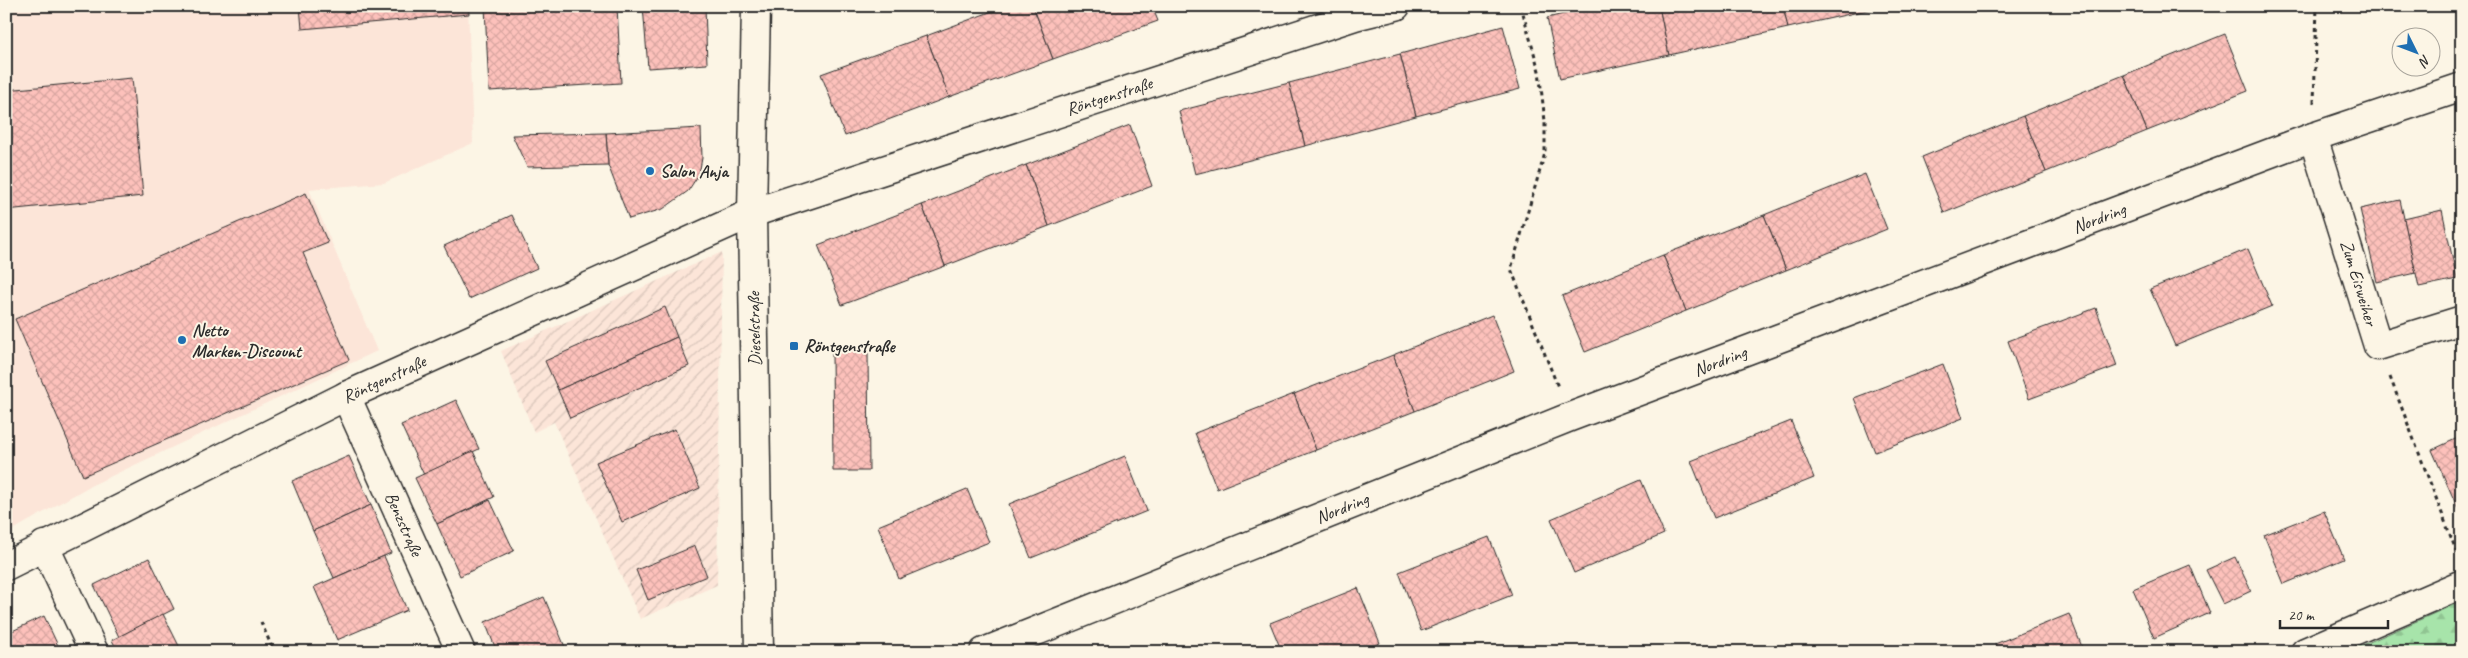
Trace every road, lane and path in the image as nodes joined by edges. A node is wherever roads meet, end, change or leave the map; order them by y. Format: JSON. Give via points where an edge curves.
{"nodes":[{"id":1,"x":756,"y":6,"type":"edge"},
{"id":2,"x":1396,"y":6,"type":"edge"},
{"id":3,"x":1521,"y":6,"type":"edge"},
{"id":4,"x":2317,"y":6,"type":"edge"},
{"id":5,"x":2462,"y":87,"type":"edge"},
{"id":6,"x":2313,"y":137,"type":"junction"},
{"id":7,"x":752,"y":213,"type":"junction"},
{"id":8,"x":2462,"y":320,"type":"edge"},
{"id":9,"x":2378,"y":346,"type":"junction"},
{"id":10,"x":346,"y":396,"type":"junction"},
{"id":11,"x":1570,"y":418,"type":"junction"},
{"id":12,"x":44,"y":545,"type":"junction"},
{"id":13,"x":2458,"y":555,"type":"dead end"},
{"id":14,"x":6,"y":566,"type":"edge"},
{"id":15,"x":2462,"y":584,"type":"edge"},
{"id":16,"x":260,"y":622,"type":"dead end"},
{"id":17,"x":94,"y":652,"type":"edge"},
{"id":18,"x":274,"y":652,"type":"edge"},
{"id":19,"x":461,"y":652,"type":"edge"},
{"id":20,"x":759,"y":652,"type":"edge"},
{"id":21,"x":984,"y":652,"type":"edge"},
{"id":22,"x":2304,"y":652,"type":"edge"}],
"edges":[{"from":1,"to":7,"type":"street","name":"Dieselstraße"},
{"from":2,"to":7,"type":"street","name":"Röntgenstraße","via":[[1346,19]]},
{"from":3,"to":11,"type":"path","via":[[1539,71],[1545,153],[1511,269]]},
{"from":4,"to":6,"type":"path"},
{"from":5,"to":6,"type":"street","name":"Nordring"},
{"from":6,"to":9,"type":"street","name":"Zum Eisweiher"},
{"from":6,"to":11,"type":"street","name":"Nordring"},
{"from":7,"to":10,"type":"street","name":"Röntgenstraße"},
{"from":7,"to":20,"type":"street","name":"Dieselstraße"},
{"from":8,"to":9,"type":"street","name":"Zum Eisweiher"},
{"from":9,"to":13,"type":"path"},
{"from":10,"to":12,"type":"street","name":"Röntgenstraße"},
{"from":10,"to":19,"type":"street","name":"Benzstraße"},
{"from":11,"to":21,"type":"street","name":"Nordring"},
{"from":12,"to":14,"type":"street","name":"Röntgenstraße"},
{"from":12,"to":17,"type":"street"},
{"from":15,"to":22,"type":"street"},
{"from":16,"to":18,"type":"path"}]}
